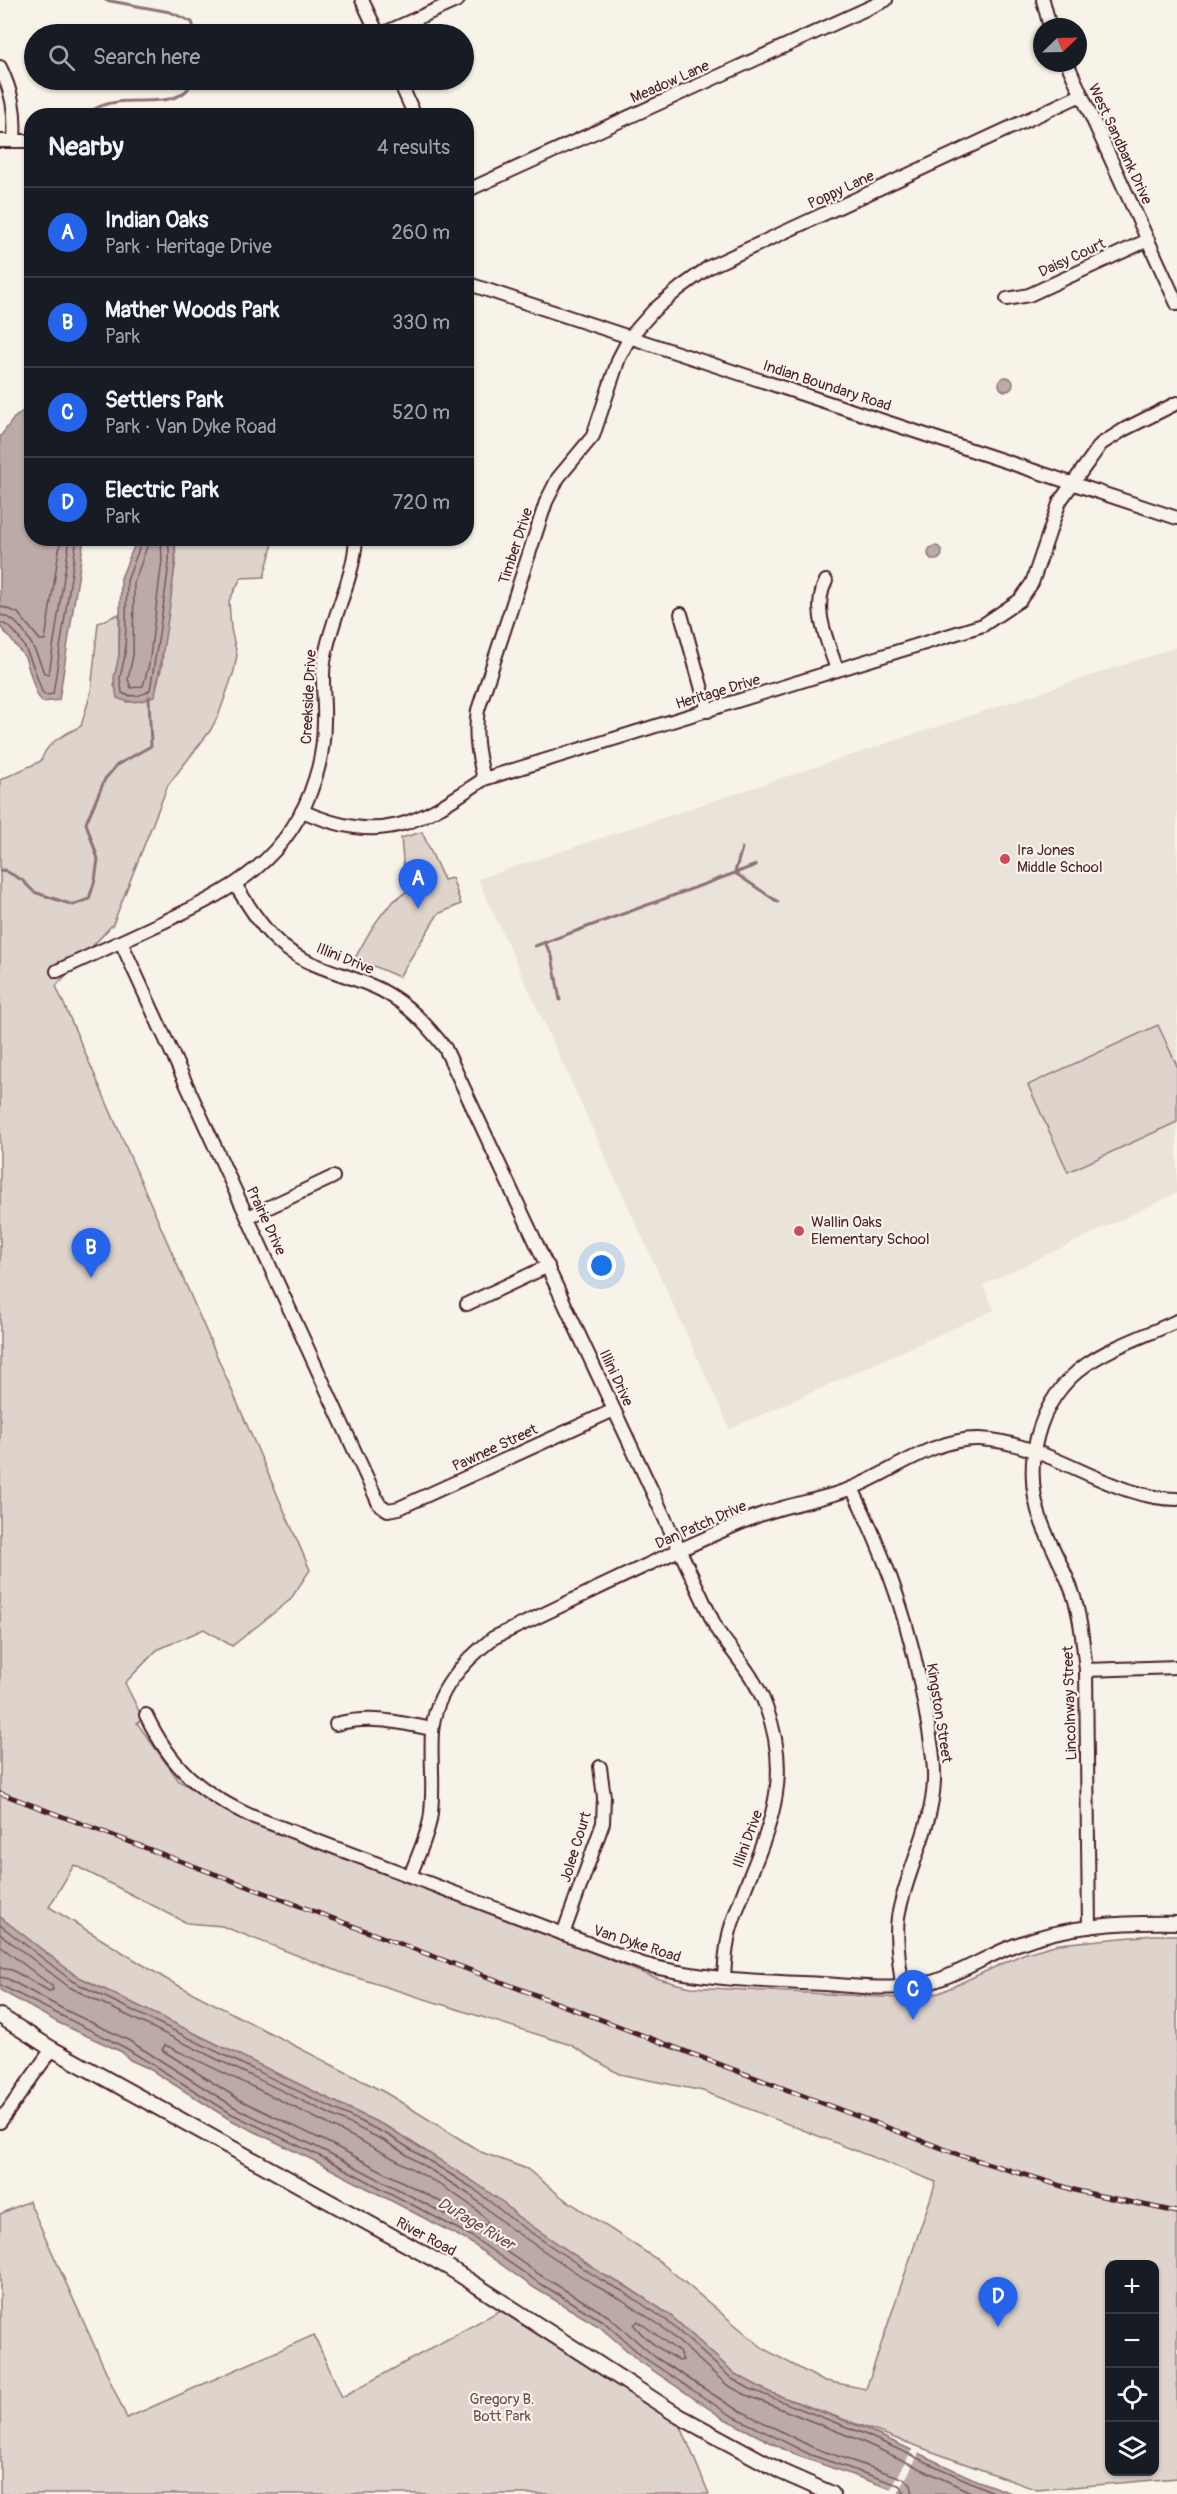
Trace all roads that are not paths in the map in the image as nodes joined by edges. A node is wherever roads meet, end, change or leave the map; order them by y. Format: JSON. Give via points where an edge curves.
{"nodes":[{"id":1,"x":362,"y":0,"type":"edge"},
{"id":2,"x":458,"y":0,"type":"edge"},
{"id":3,"x":886,"y":0,"type":"edge"},
{"id":4,"x":1043,"y":0,"type":"edge"},
{"id":5,"x":1048,"y":18,"type":"edge"},
{"id":6,"x":375,"y":24,"type":"edge"},
{"id":7,"x":403,"y":24,"type":"edge"},
{"id":8,"x":0,"y":67,"type":"edge"},
{"id":9,"x":1070,"y":72,"type":"edge"},
{"id":10,"x":403,"y":90,"type":"edge"},
{"id":11,"x":1081,"y":95,"type":"junction"},
{"id":12,"x":411,"y":108,"type":"edge"},
{"id":13,"x":14,"y":139,"type":"junction"},
{"id":14,"x":24,"y":140,"type":"edge"},
{"id":15,"x":0,"y":141,"type":"edge"},
{"id":16,"x":474,"y":187,"type":"edge"},
{"id":17,"x":1148,"y":240,"type":"junction"},
{"id":18,"x":474,"y":286,"type":"edge"},
{"id":19,"x":1007,"y":299,"type":"dead end"},
{"id":20,"x":1177,"y":304,"type":"edge"},
{"id":21,"x":630,"y":337,"type":"junction"},
{"id":22,"x":1177,"y":403,"type":"edge"},
{"id":23,"x":1071,"y":483,"type":"junction"},
{"id":24,"x":1177,"y":518,"type":"edge"},
{"id":25,"x":356,"y":546,"type":"edge"},
{"id":26,"x":826,"y":581,"type":"dead end"},
{"id":27,"x":681,"y":614,"type":"dead end"},
{"id":28,"x":837,"y":669,"type":"junction"},
{"id":29,"x":708,"y":711,"type":"junction"},
{"id":30,"x":484,"y":779,"type":"junction"},
{"id":31,"x":302,"y":811,"type":"junction"},
{"id":32,"x":236,"y":886,"type":"junction"},
{"id":33,"x":121,"y":942,"type":"junction"},
{"id":34,"x":57,"y":971,"type":"dead end"},
{"id":35,"x":333,"y":1177,"type":"dead end"},
{"id":36,"x":248,"y":1217,"type":"junction"},
{"id":37,"x":548,"y":1266,"type":"junction"},
{"id":38,"x":467,"y":1304,"type":"dead end"},
{"id":39,"x":1177,"y":1321,"type":"edge"},
{"id":40,"x":614,"y":1410,"type":"junction"},
{"id":41,"x":1034,"y":1450,"type":"junction"},
{"id":42,"x":852,"y":1488,"type":"junction"},
{"id":43,"x":1177,"y":1499,"type":"edge"},
{"id":44,"x":388,"y":1510,"type":"joint"},
{"id":45,"x":679,"y":1550,"type":"junction"},
{"id":46,"x":1177,"y":1667,"type":"edge"},
{"id":47,"x":1086,"y":1670,"type":"junction"},
{"id":48,"x":146,"y":1715,"type":"dead end"},
{"id":49,"x":336,"y":1724,"type":"dead end"},
{"id":50,"x":432,"y":1730,"type":"junction"},
{"id":51,"x":600,"y":1767,"type":"dead end"},
{"id":52,"x":410,"y":1876,"type":"junction"},
{"id":53,"x":1177,"y":1923,"type":"edge"},
{"id":54,"x":1089,"y":1927,"type":"junction"},
{"id":55,"x":562,"y":1934,"type":"junction"},
{"id":56,"x":724,"y":1977,"type":"junction"},
{"id":57,"x":902,"y":1986,"type":"junction"},
{"id":58,"x":0,"y":2016,"type":"edge"},
{"id":59,"x":52,"y":2049,"type":"junction"},
{"id":60,"x":0,"y":2122,"type":"edge"},
{"id":61,"x":832,"y":2494,"type":"edge"}],
"edges":[{"from":1,"to":6,"type":"street"},
{"from":2,"to":7,"type":"street"},
{"from":3,"to":16,"type":"street","name":"Meadow Lane"},
{"from":4,"to":5,"type":"street"},
{"from":8,"to":13,"type":"street","via":[[11,89],[16,115]]},
{"from":9,"to":11,"type":"street","name":"West Sandbank Drive"},
{"from":10,"to":12,"type":"street"},
{"from":11,"to":17,"type":"street","name":"West Sandbank Drive"},
{"from":11,"to":21,"type":"street","name":"Poppy Lane","via":[[709,267],[654,310]]},
{"from":13,"to":14,"type":"street"},
{"from":13,"to":15,"type":"street"},
{"from":17,"to":19,"type":"street","name":"Daisy Court","via":[[1029,295]]},
{"from":17,"to":20,"type":"street","name":"West Sandbank Drive"},
{"from":18,"to":21,"type":"street","name":"Indian Boundary Road"},
{"from":21,"to":23,"type":"street","name":"Indian Boundary Road"},
{"from":21,"to":30,"type":"street","name":"Timber Drive","via":[[593,436],[558,478],[546,502],[478,710],[476,748]]},
{"from":22,"to":23,"type":"street","name":"Heritage Drive","via":[[1101,444]]},
{"from":23,"to":24,"type":"street","name":"Indian Boundary Road"},
{"from":23,"to":28,"type":"street","name":"Heritage Drive","via":[[1060,501],[1032,583],[1020,600],[983,625]]},
{"from":25,"to":31,"type":"street","name":"Creekside Drive","via":[[329,633],[323,665],[321,752]]},
{"from":26,"to":28,"type":"street","via":[[819,609]]},
{"from":27,"to":29,"type":"street"},
{"from":28,"to":29,"type":"street","name":"Heritage Drive"},
{"from":29,"to":30,"type":"street","name":"Heritage Drive"},
{"from":30,"to":31,"type":"street","name":"Heritage Drive","via":[[433,813],[386,827],[354,828],[329,823]]},
{"from":31,"to":32,"type":"street","name":"Creekside Drive","via":[[282,843]]},
{"from":32,"to":33,"type":"street","name":"Creekside Drive"},
{"from":32,"to":37,"type":"street","name":"Illini Drive","via":[[278,942],[305,960],[379,989],[407,1006],[446,1048]]},
{"from":33,"to":34,"type":"street","name":"Creekside Drive"},
{"from":33,"to":36,"type":"street","name":"Prairie Drive"},
{"from":35,"to":36,"type":"street"},
{"from":36,"to":44,"type":"street","name":"Prairie Drive","via":[[379,1504]]},
{"from":37,"to":38,"type":"street"},
{"from":37,"to":40,"type":"street","name":"Illini Drive"},
{"from":39,"to":41,"type":"street","name":"Lincolnway Street","via":[[1088,1364],[1068,1379],[1049,1404]]},
{"from":40,"to":44,"type":"street","name":"Pawnee Street"},
{"from":40,"to":45,"type":"street","name":"Illini Drive"},
{"from":41,"to":42,"type":"street","name":"Dan Patch Drive","via":[[976,1439],[946,1444]]},
{"from":41,"to":43,"type":"street","name":"Dan Patch Drive","via":[[1143,1495]]},
{"from":41,"to":47,"type":"street","name":"Lincolnway Street","via":[[1035,1499],[1073,1594]]},
{"from":42,"to":45,"type":"street","name":"Dan Patch Drive","via":[[759,1515]]},
{"from":42,"to":57,"type":"street","name":"Kingston Street","via":[[899,1599],[919,1672],[931,1740],[934,1781],[929,1815],[898,1919]]},
{"from":45,"to":50,"type":"street","name":"Dan Patch Drive","via":[[493,1638],[450,1681]]},
{"from":45,"to":56,"type":"street","name":"Illini Drive","via":[[717,1630],[755,1684],[775,1738],[777,1798],[772,1822],[730,1930]]},
{"from":46,"to":47,"type":"street"},
{"from":47,"to":54,"type":"street","name":"Lincolnway Street"},
{"from":48,"to":52,"type":"street","name":"Van Dyke Road","via":[[160,1744],[182,1771],[225,1804]]},
{"from":49,"to":50,"type":"street","via":[[381,1718]]},
{"from":50,"to":52,"type":"street","name":"Dan Patch Drive","via":[[430,1820]]},
{"from":51,"to":55,"type":"street","name":"Jolee Court","via":[[603,1823]]},
{"from":52,"to":55,"type":"street","name":"Van Dyke Road"},
{"from":53,"to":54,"type":"street","name":"Van Dyke Road"},
{"from":54,"to":57,"type":"street","name":"Van Dyke Road","via":[[1049,1934],[931,1982]]},
{"from":55,"to":56,"type":"street","name":"Van Dyke Road","via":[[678,1974]]},
{"from":56,"to":57,"type":"street","name":"Van Dyke Road"},
{"from":58,"to":59,"type":"street","name":"River Road"},
{"from":59,"to":60,"type":"street"},
{"from":59,"to":61,"type":"street","name":"River Road","via":[[448,2267],[679,2416],[782,2472]]}]}
